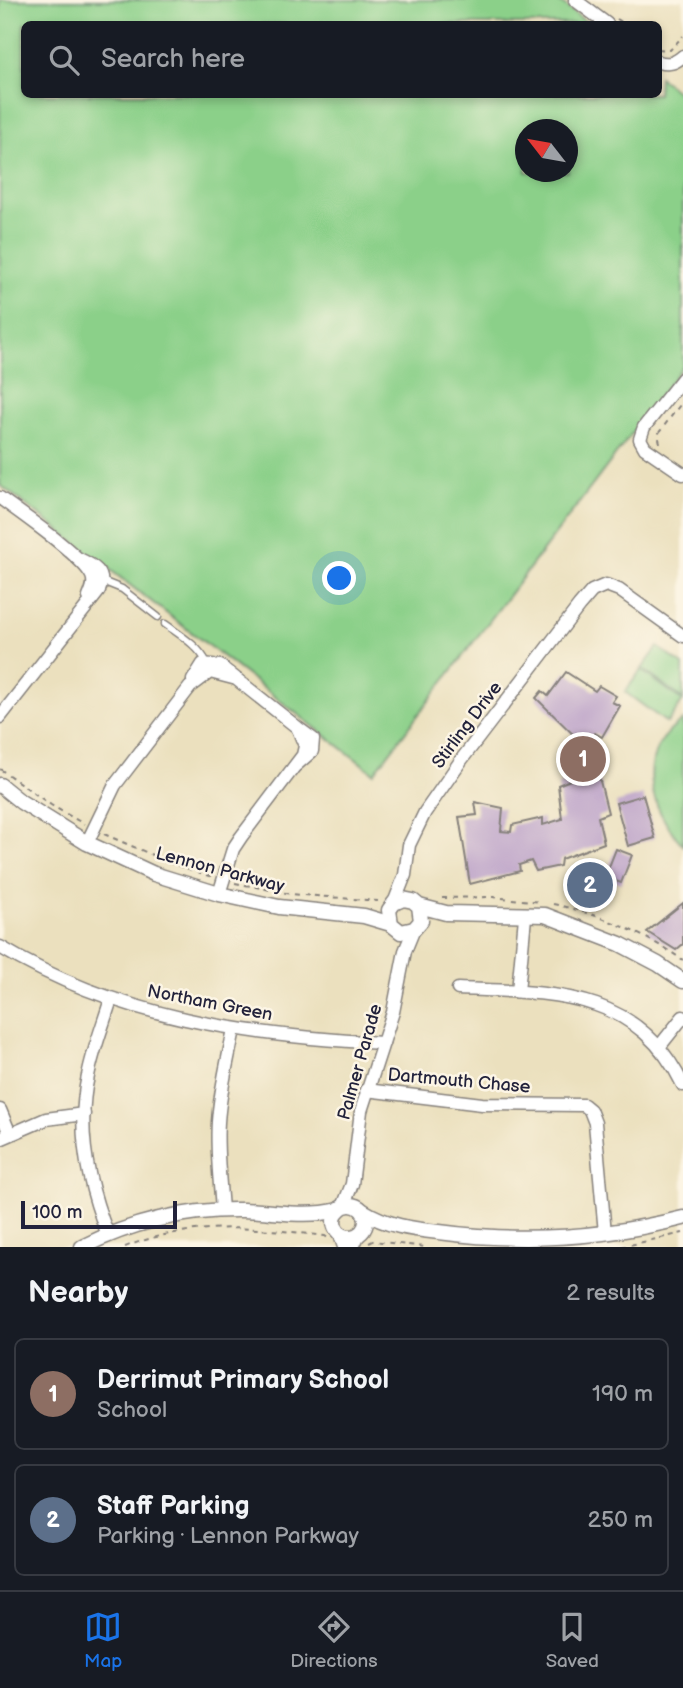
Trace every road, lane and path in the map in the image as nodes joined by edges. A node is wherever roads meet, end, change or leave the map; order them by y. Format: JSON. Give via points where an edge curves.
{"nodes":[{"id":1,"x":575,"y":0,"type":"edge"},
{"id":2,"x":603,"y":21,"type":"edge"},
{"id":3,"x":683,"y":36,"type":"edge"},
{"id":4,"x":662,"y":49,"type":"edge"},
{"id":5,"x":683,"y":56,"type":"edge"},
{"id":6,"x":663,"y":63,"type":"edge"},
{"id":7,"x":683,"y":378,"type":"edge"},
{"id":8,"x":683,"y":401,"type":"edge"},
{"id":9,"x":667,"y":449,"type":"dead end"},
{"id":10,"x":683,"y":474,"type":"edge"},
{"id":11,"x":2,"y":505,"type":"edge"},
{"id":12,"x":97,"y":580,"type":"junction"},
{"id":13,"x":158,"y":617,"type":"dead end"},
{"id":14,"x":166,"y":624,"type":"dead end"},
{"id":15,"x":683,"y":636,"type":"edge"},
{"id":16,"x":209,"y":668,"type":"junction"},
{"id":17,"x":0,"y":717,"type":"edge"},
{"id":18,"x":0,"y":769,"type":"edge"},
{"id":19,"x":1,"y":787,"type":"edge"},
{"id":20,"x":94,"y":829,"type":"junction"},
{"id":21,"x":87,"y":843,"type":"junction"},
{"id":22,"x":405,"y":876,"type":"junction"},
{"id":23,"x":221,"y":887,"type":"junction"},
{"id":24,"x":433,"y":899,"type":"dead end"},
{"id":25,"x":389,"y":903,"type":"junction"},
{"id":26,"x":418,"y":905,"type":"junction"},
{"id":27,"x":446,"y":913,"type":"junction"},
{"id":28,"x":364,"y":916,"type":"junction"},
{"id":29,"x":525,"y":917,"type":"junction"},
{"id":30,"x":392,"y":925,"type":"junction"},
{"id":31,"x":416,"y":928,"type":"junction"},
{"id":32,"x":0,"y":947,"type":"edge"},
{"id":33,"x":405,"y":951,"type":"junction"},
{"id":34,"x":683,"y":960,"type":"edge"},
{"id":35,"x":683,"y":981,"type":"edge"},
{"id":36,"x":458,"y":989,"type":"dead end"},
{"id":37,"x":519,"y":991,"type":"junction"},
{"id":38,"x":111,"y":999,"type":"junction"},
{"id":39,"x":683,"y":1017,"type":"edge"},
{"id":40,"x":234,"y":1029,"type":"junction"},
{"id":41,"x":383,"y":1043,"type":"junction"},
{"id":42,"x":659,"y":1047,"type":"junction"},
{"id":43,"x":683,"y":1085,"type":"edge"},
{"id":44,"x":366,"y":1090,"type":"junction"},
{"id":45,"x":0,"y":1110,"type":"edge"},
{"id":46,"x":84,"y":1114,"type":"junction"},
{"id":47,"x":5,"y":1136,"type":"edge"},
{"id":48,"x":352,"y":1184,"type":"junction"},
{"id":49,"x":341,"y":1209,"type":"junction"},
{"id":50,"x":222,"y":1210,"type":"junction"},
{"id":51,"x":362,"y":1210,"type":"junction"},
{"id":52,"x":306,"y":1216,"type":"junction"},
{"id":53,"x":683,"y":1218,"type":"edge"},
{"id":54,"x":396,"y":1226,"type":"junction"},
{"id":55,"x":605,"y":1233,"type":"junction"},
{"id":56,"x":683,"y":1233,"type":"edge"},
{"id":57,"x":108,"y":1235,"type":"junction"},
{"id":58,"x":338,"y":1238,"type":"edge"},
{"id":59,"x":358,"y":1241,"type":"edge"},
{"id":60,"x":82,"y":1247,"type":"edge"},
{"id":61,"x":125,"y":1247,"type":"edge"},
{"id":62,"x":426,"y":1247,"type":"edge"},
{"id":63,"x":621,"y":1247,"type":"edge"}],
"edges":[{"from":1,"to":2,"type":"street"},
{"from":3,"to":4,"type":"path","via":[[670,50]]},
{"from":5,"to":6,"type":"street"},
{"from":7,"to":10,"type":"street","via":[[648,424],[646,436],[651,450]]},
{"from":8,"to":9,"type":"path","via":[[658,434],[659,443]]},
{"from":11,"to":12,"type":"street","via":[[77,558]]},
{"from":12,"to":13,"type":"lane","via":[[122,589]]},
{"from":12,"to":17,"type":"street","via":[[80,614]]},
{"from":14,"to":16,"type":"lane","via":[[204,655]]},
{"from":15,"to":22,"type":"street","name":"Stirling Drive","via":[[629,595],[600,586],[579,606],[425,812],[409,845]]},
{"from":16,"to":20,"type":"street","via":[[198,669],[190,687],[116,785]]},
{"from":16,"to":23,"type":"street","via":[[220,666],[298,728],[309,745],[241,836]]},
{"from":18,"to":20,"type":"path"},
{"from":19,"to":21,"type":"street","name":"Lennon Parkway"},
{"from":20,"to":21,"type":"street"},
{"from":20,"to":23,"type":"path"},
{"from":21,"to":23,"type":"street","name":"Lennon Parkway","via":[[154,874]]},
{"from":22,"to":25,"type":"street","name":"Stirling Drive"},
{"from":22,"to":26,"type":"street"},
{"from":23,"to":25,"type":"path"},
{"from":23,"to":28,"type":"street","name":"Lennon Parkway","via":[[279,907]]},
{"from":24,"to":34,"type":"path","via":[[512,898],[567,907],[631,930]]},
{"from":25,"to":26,"type":"street","name":"Lennon Parkway","via":[[403,899]]},
{"from":25,"to":28,"type":"street","name":"Lennon Parkway"},
{"from":25,"to":30,"type":"street"},
{"from":26,"to":27,"type":"street","name":"Lennon Parkway"},
{"from":26,"to":31,"type":"street","via":[[422,916]]},
{"from":27,"to":29,"type":"street","name":"Lennon Parkway"},
{"from":27,"to":31,"type":"street","name":"Lennon Parkway"},
{"from":28,"to":30,"type":"street","name":"Lennon Parkway"},
{"from":29,"to":35,"type":"street","name":"Lennon Parkway","via":[[545,915],[625,946]]},
{"from":29,"to":37,"type":"street"},
{"from":30,"to":31,"type":"street","name":"Lennon Parkway","via":[[406,932]]},
{"from":30,"to":33,"type":"street"},
{"from":31,"to":33,"type":"street","name":"Palmer Parade"},
{"from":32,"to":38,"type":"street","name":"Northam Green"},
{"from":33,"to":41,"type":"street","name":"Palmer Parade"},
{"from":36,"to":37,"type":"street"},
{"from":37,"to":42,"type":"street","via":[[591,1002],[628,1021]]},
{"from":38,"to":40,"type":"street","name":"Northam Green"},
{"from":38,"to":46,"type":"street","via":[[87,1079]]},
{"from":39,"to":42,"type":"street"},
{"from":40,"to":41,"type":"street","name":"Northam Green"},
{"from":40,"to":50,"type":"street","via":[[217,1123]]},
{"from":41,"to":44,"type":"street","name":"Palmer Parade"},
{"from":42,"to":43,"type":"street"},
{"from":44,"to":48,"type":"street","name":"Palmer Parade"},
{"from":44,"to":55,"type":"street","name":"Dartmouth Chase","via":[[482,1104],[584,1105],[595,1123]]},
{"from":45,"to":47,"type":"street"},
{"from":46,"to":47,"type":"street","via":[[55,1117]]},
{"from":46,"to":57,"type":"street","via":[[90,1179]]},
{"from":48,"to":49,"type":"street","name":"Palmer Parade"},
{"from":48,"to":51,"type":"street","name":"Palmer Parade"},
{"from":49,"to":51,"type":"street","via":[[352,1205]]},
{"from":49,"to":52,"type":"street"},
{"from":49,"to":58,"type":"street","via":[[334,1220]]},
{"from":50,"to":52,"type":"street"},
{"from":50,"to":57,"type":"street","via":[[164,1217]]},
{"from":51,"to":54,"type":"street"},
{"from":51,"to":59,"type":"street","via":[[366,1226]]},
{"from":52,"to":58,"type":"street"},
{"from":53,"to":55,"type":"street"},
{"from":54,"to":55,"type":"street","via":[[503,1237]]},
{"from":54,"to":59,"type":"street"},
{"from":56,"to":63,"type":"path"},
{"from":57,"to":60,"type":"street"},
{"from":58,"to":59,"type":"street"},
{"from":58,"to":61,"type":"path","via":[[233,1227],[185,1231]]},
{"from":59,"to":62,"type":"path"}]}
